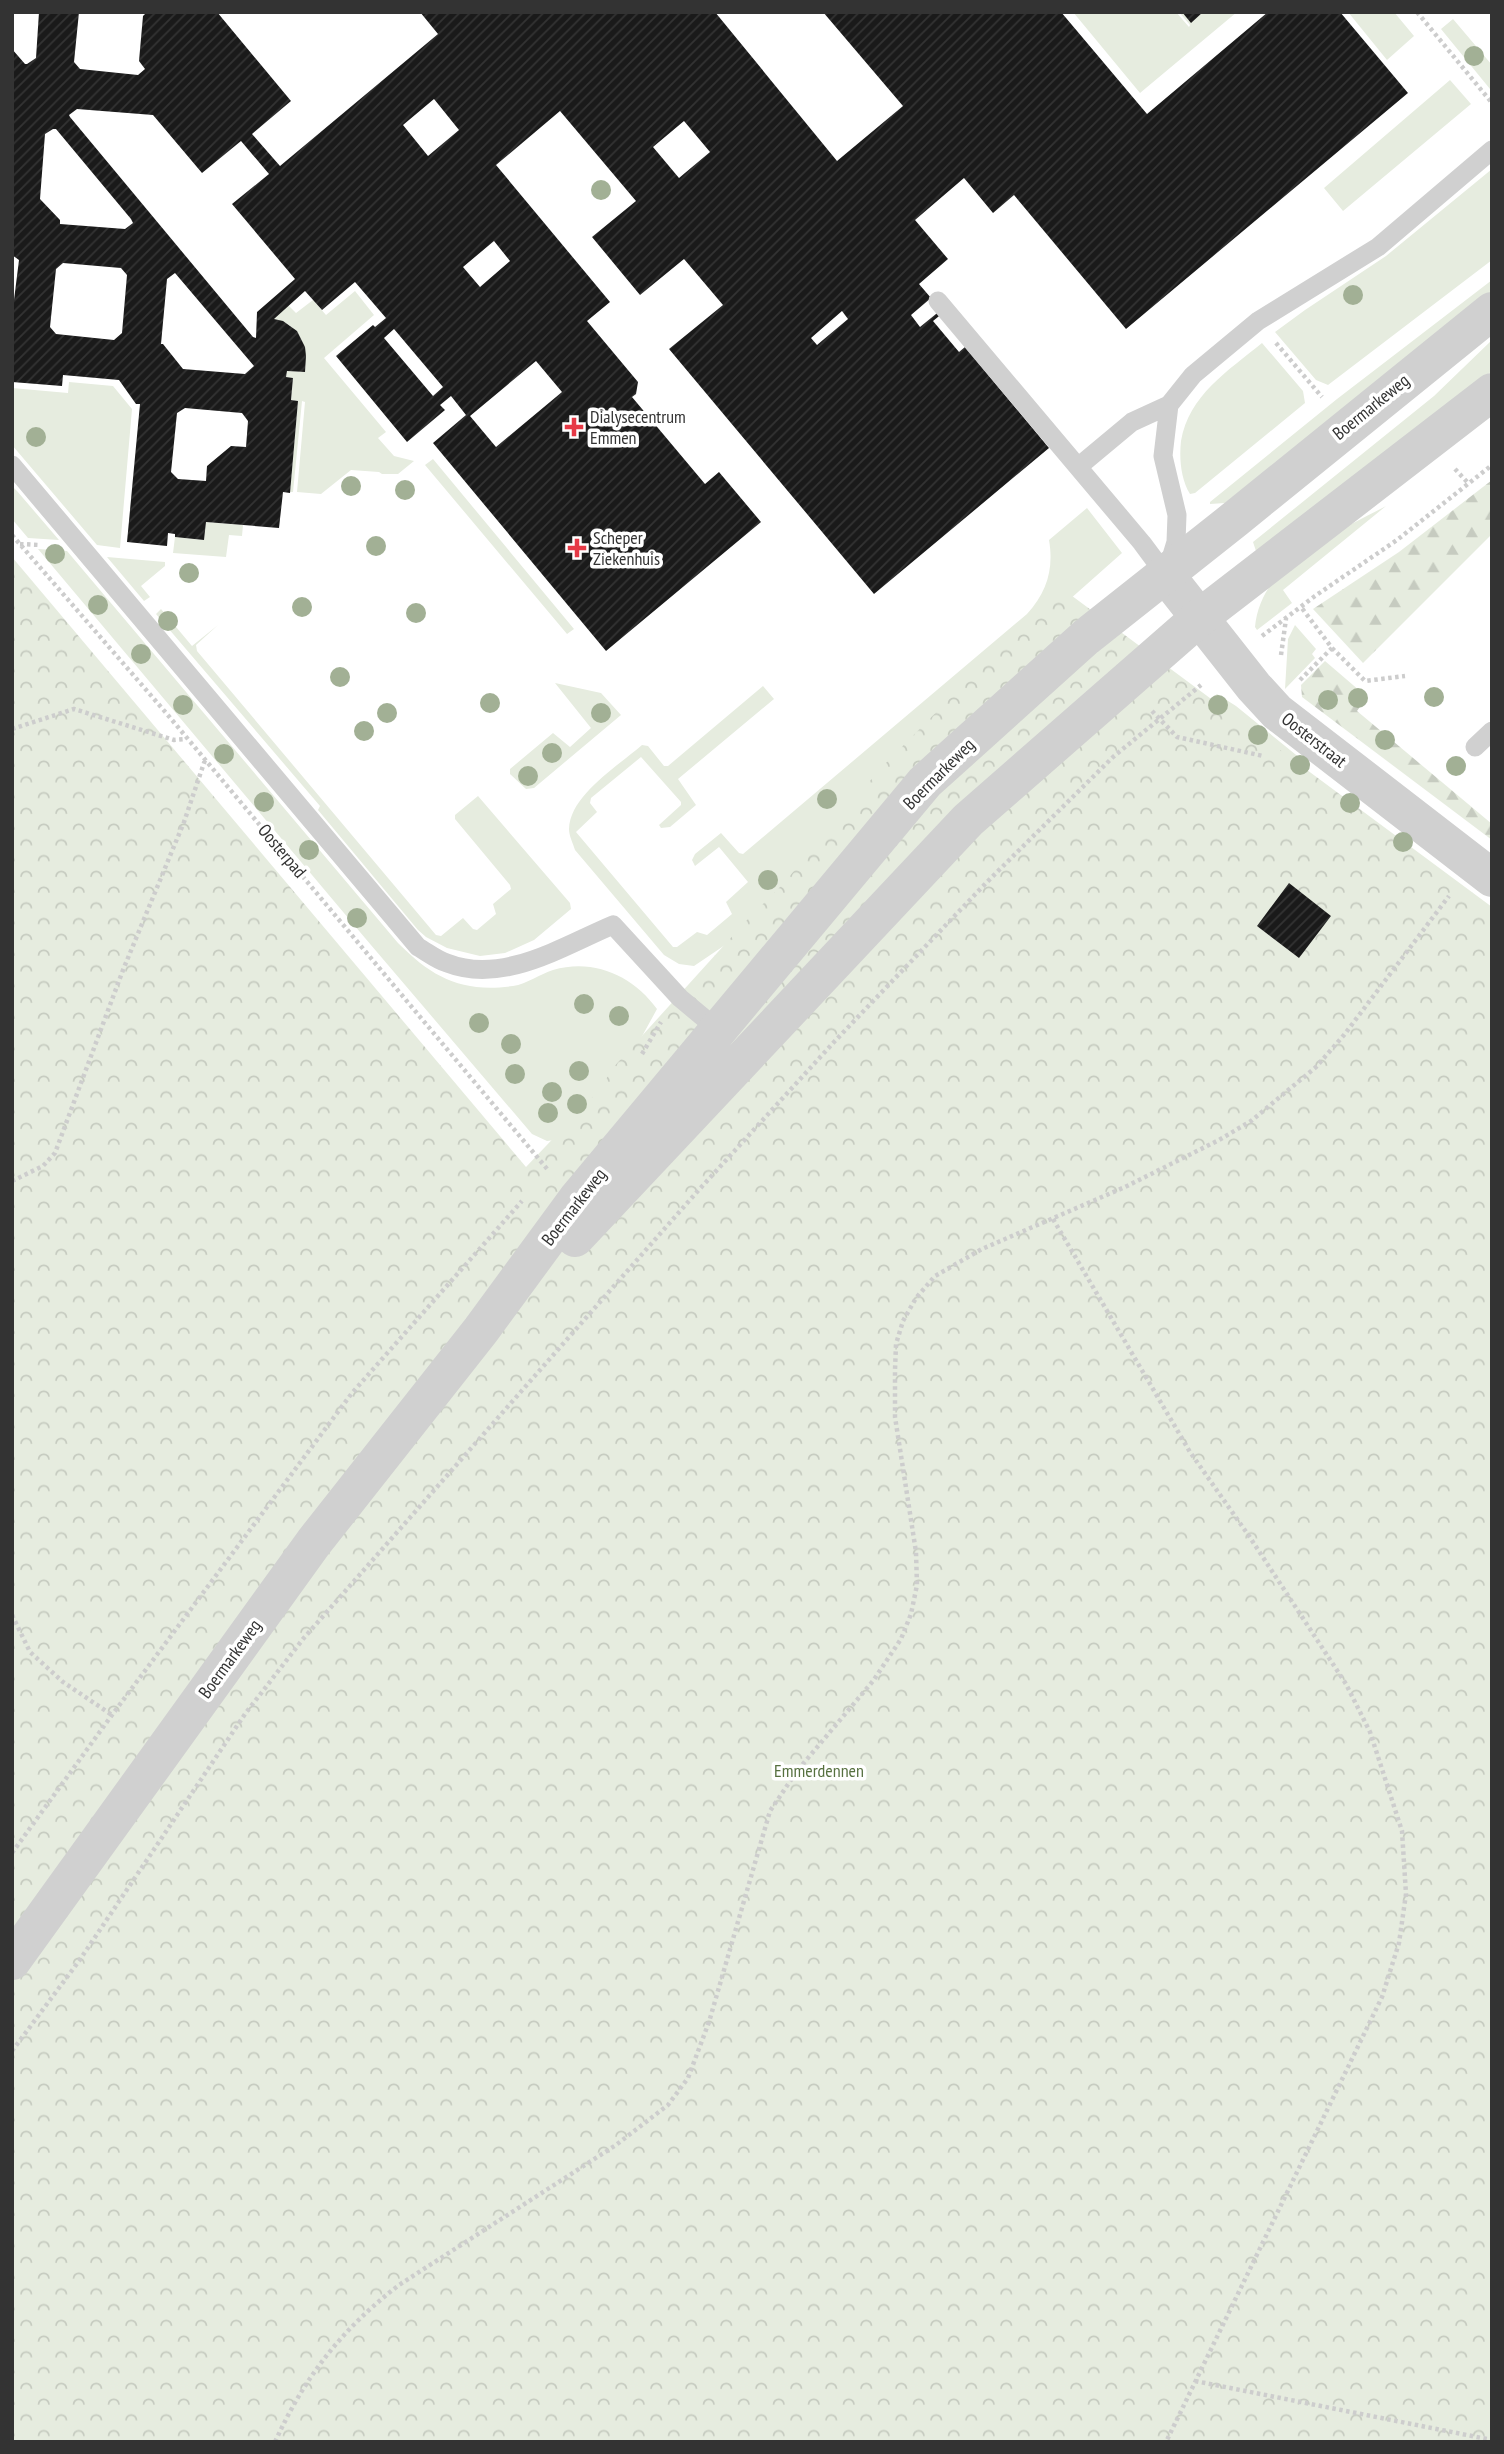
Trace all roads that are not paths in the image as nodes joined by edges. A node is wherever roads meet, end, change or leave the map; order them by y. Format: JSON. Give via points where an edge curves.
{"nodes":[{"id":1,"x":1492,"y":150,"type":"edge"},
{"id":2,"x":938,"y":301,"type":"dead end"},
{"id":3,"x":1492,"y":311,"type":"edge"},
{"id":4,"x":1492,"y":392,"type":"edge"},
{"id":5,"x":1169,"y":405,"type":"junction"},
{"id":6,"x":12,"y":465,"type":"edge"},
{"id":7,"x":1078,"y":467,"type":"junction"},
{"id":8,"x":1165,"y":575,"type":"junction"},
{"id":9,"x":1199,"y":618,"type":"junction"},
{"id":10,"x":1492,"y":731,"type":"edge"},
{"id":11,"x":1475,"y":747,"type":"dead end"},
{"id":12,"x":1483,"y":870,"type":"edge"},
{"id":13,"x":733,"y":1042,"type":"junction"},
{"id":14,"x":12,"y":1961,"type":"edge"}],
"edges":[{"from":1,"to":5,"type":"lane","via":[[1378,247],[1258,321],[1194,375]]},
{"from":2,"to":7,"type":"lane"},
{"from":3,"to":8,"type":"street","name":"Boermarkeweg"},
{"from":4,"to":9,"type":"street","name":"Boermarkeweg"},
{"from":5,"to":7,"type":"lane","via":[[1132,422]]},
{"from":5,"to":8,"type":"lane","via":[[1163,456],[1177,514],[1176,542]]},
{"from":6,"to":13,"type":"lane","via":[[418,947],[447,964],[480,969],[516,966],[613,925],[680,998]]},
{"from":7,"to":8,"type":"lane"},
{"from":8,"to":9,"type":"street","name":"Oosterstraat"},
{"from":8,"to":13,"type":"street","name":"Boermarkeweg","via":[[1086,637],[925,782]]},
{"from":9,"to":12,"type":"street","name":"Oosterstraat","via":[[1277,712]]},
{"from":9,"to":13,"type":"street","name":"Boermarkeweg","via":[[968,820]]},
{"from":10,"to":11,"type":"lane"},
{"from":13,"to":14,"type":"street","name":"Boermarkeweg","via":[[577,1199],[481,1330],[314,1542]]}]}
